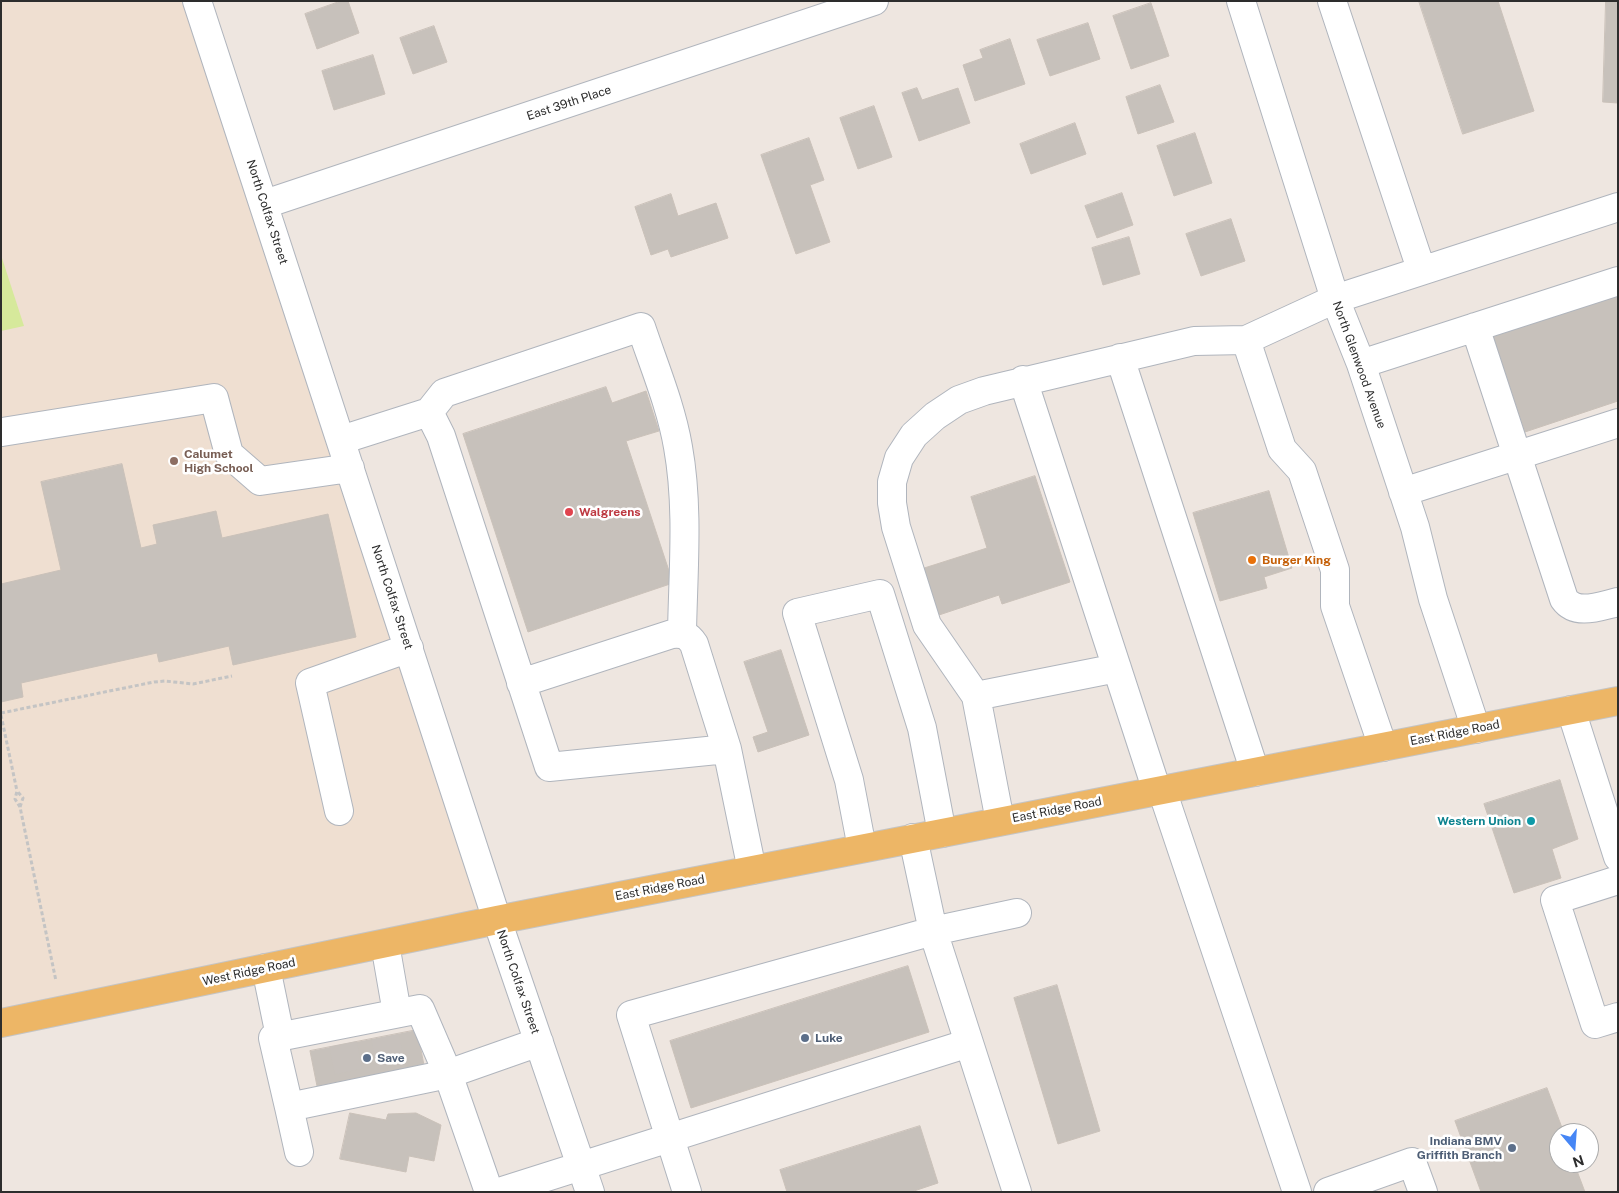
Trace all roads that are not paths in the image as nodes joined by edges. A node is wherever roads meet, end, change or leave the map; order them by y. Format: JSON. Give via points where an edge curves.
{"nodes":[{"id":1,"x":197,"y":1,"type":"edge"},
{"id":2,"x":874,"y":1,"type":"edge"},
{"id":3,"x":1241,"y":1,"type":"edge"},
{"id":4,"x":1332,"y":1,"type":"edge"},
{"id":5,"x":264,"y":204,"type":"junction"},
{"id":6,"x":1618,"y":207,"type":"edge"},
{"id":7,"x":1421,"y":269,"type":"junction"},
{"id":8,"x":1618,"y":282,"type":"edge"},
{"id":9,"x":1335,"y":299,"type":"junction"},
{"id":10,"x":1475,"y":327,"type":"junction"},
{"id":11,"x":1246,"y":340,"type":"junction"},
{"id":12,"x":1120,"y":358,"type":"junction"},
{"id":13,"x":1361,"y":364,"type":"junction"},
{"id":14,"x":1023,"y":380,"type":"junction"},
{"id":15,"x":429,"y":412,"type":"junction"},
{"id":16,"x":1618,"y":423,"type":"edge"},
{"id":17,"x":2,"y":432,"type":"edge"},
{"id":18,"x":341,"y":440,"type":"junction"},
{"id":19,"x":1517,"y":455,"type":"junction"},
{"id":20,"x":350,"y":468,"type":"junction"},
{"id":21,"x":1403,"y":492,"type":"junction"},
{"id":22,"x":1618,"y":602,"type":"edge"},
{"id":23,"x":682,"y":633,"type":"junction"},
{"id":24,"x":409,"y":648,"type":"junction"},
{"id":25,"x":1117,"y":668,"type":"junction"},
{"id":26,"x":521,"y":683,"type":"junction"},
{"id":27,"x":976,"y":696,"type":"junction"},
{"id":28,"x":1618,"y":701,"type":"edge"},
{"id":29,"x":1571,"y":710,"type":"junction"},
{"id":30,"x":1476,"y":729,"type":"junction"},
{"id":31,"x":1383,"y":747,"type":"junction"},
{"id":32,"x":727,"y":749,"type":"junction"},
{"id":33,"x":1255,"y":772,"type":"junction"},
{"id":34,"x":1160,"y":790,"type":"junction"},
{"id":35,"x":340,"y":812,"type":"dead end"},
{"id":36,"x":1000,"y":821,"type":"junction"},
{"id":37,"x":942,"y":833,"type":"junction"},
{"id":38,"x":913,"y":838,"type":"junction"},
{"id":39,"x":1616,"y":845,"type":"edge"},
{"id":40,"x":862,"y":848,"type":"junction"},
{"id":41,"x":752,"y":870,"type":"junction"},
{"id":42,"x":1618,"y":880,"type":"edge"},
{"id":43,"x":1017,"y":913,"type":"dead end"},
{"id":44,"x":497,"y":920,"type":"junction"},
{"id":45,"x":933,"y":930,"type":"junction"},
{"id":46,"x":385,"y":944,"type":"junction"},
{"id":47,"x":266,"y":968,"type":"junction"},
{"id":48,"x":1618,"y":1016,"type":"edge"},
{"id":49,"x":388,"y":1022,"type":"junction"},
{"id":50,"x":1,"y":1023,"type":"edge"},
{"id":51,"x":280,"y":1036,"type":"junction"},
{"id":52,"x":539,"y":1042,"type":"junction"},
{"id":53,"x":969,"y":1043,"type":"junction"},
{"id":54,"x":448,"y":1074,"type":"junction"},
{"id":55,"x":288,"y":1107,"type":"junction"},
{"id":56,"x":670,"y":1139,"type":"junction"},
{"id":57,"x":300,"y":1152,"type":"dead end"},
{"id":58,"x":586,"y":1179,"type":"edge"},
{"id":59,"x":489,"y":1192,"type":"edge"},
{"id":60,"x":499,"y":1192,"type":"edge"},
{"id":61,"x":687,"y":1192,"type":"edge"},
{"id":62,"x":1017,"y":1192,"type":"edge"},
{"id":63,"x":1297,"y":1192,"type":"edge"},
{"id":64,"x":1328,"y":1192,"type":"edge"},
{"id":65,"x":1422,"y":1192,"type":"edge"}],
"edges":[{"from":1,"to":5,"type":"street","name":"North Colfax Street"},
{"from":2,"to":5,"type":"street","name":"East 39th Place"},
{"from":3,"to":9,"type":"street","name":"North Glenwood Avenue"},
{"from":4,"to":7,"type":"street"},
{"from":5,"to":18,"type":"street","name":"North Colfax Street"},
{"from":6,"to":7,"type":"street"},
{"from":7,"to":9,"type":"street"},
{"from":8,"to":10,"type":"street"},
{"from":9,"to":11,"type":"street"},
{"from":9,"to":13,"type":"street","name":"North Glenwood Avenue"},
{"from":10,"to":13,"type":"street"},
{"from":10,"to":19,"type":"street"},
{"from":11,"to":12,"type":"street","via":[[1194,341]]},
{"from":11,"to":31,"type":"street","via":[[1282,449],[1302,471],[1336,570],[1335,606]]},
{"from":12,"to":14,"type":"street"},
{"from":12,"to":33,"type":"street"},
{"from":13,"to":21,"type":"street","name":"North Glenwood Avenue"},
{"from":14,"to":25,"type":"street"},
{"from":14,"to":27,"type":"street","via":[[959,400],[935,416],[914,435],[899,458],[892,482],[896,527],[927,625]]},
{"from":15,"to":18,"type":"street"},
{"from":15,"to":23,"type":"street","via":[[444,393],[641,327],[672,423],[682,474]]},
{"from":15,"to":26,"type":"street","via":[[441,436]]},
{"from":16,"to":19,"type":"street"},
{"from":17,"to":20,"type":"street","via":[[214,398],[229,454],[260,481]]},
{"from":18,"to":20,"type":"street","name":"North Colfax Street"},
{"from":19,"to":21,"type":"street"},
{"from":19,"to":22,"type":"street","via":[[1564,599],[1576,609]]},
{"from":20,"to":24,"type":"street","name":"North Colfax Street"},
{"from":21,"to":30,"type":"street","name":"North Glenwood Avenue"},
{"from":23,"to":26,"type":"street"},
{"from":23,"to":32,"type":"street","via":[[694,644]]},
{"from":24,"to":35,"type":"street","via":[[310,682]]},
{"from":24,"to":44,"type":"street","name":"North Colfax Street"},
{"from":25,"to":27,"type":"street"},
{"from":25,"to":34,"type":"street"},
{"from":26,"to":32,"type":"street","via":[[549,767]]},
{"from":27,"to":36,"type":"street"},
{"from":28,"to":29,"type":"main road","name":"East Ridge Road"},
{"from":29,"to":30,"type":"main road","name":"East Ridge Road"},
{"from":29,"to":39,"type":"street"},
{"from":30,"to":31,"type":"main road","name":"East Ridge Road"},
{"from":31,"to":33,"type":"main road","name":"East Ridge Road"},
{"from":32,"to":41,"type":"street"},
{"from":33,"to":34,"type":"main road","name":"East Ridge Road"},
{"from":34,"to":36,"type":"main road","name":"East Ridge Road"},
{"from":34,"to":63,"type":"street"},
{"from":36,"to":37,"type":"main road","name":"East Ridge Road"},
{"from":37,"to":38,"type":"main road","name":"East Ridge Road"},
{"from":37,"to":40,"type":"street","via":[[922,728],[880,594],[798,613],[849,780]]},
{"from":38,"to":40,"type":"main road","name":"East Ridge Road"},
{"from":38,"to":45,"type":"street"},
{"from":40,"to":41,"type":"main road","name":"East Ridge Road"},
{"from":41,"to":44,"type":"main road","name":"East Ridge Road"},
{"from":42,"to":48,"type":"street","via":[[1555,900],[1595,1024]]},
{"from":43,"to":45,"type":"street"},
{"from":44,"to":46,"type":"main road","name":"West Ridge Road"},
{"from":44,"to":52,"type":"street","name":"North Colfax Street"},
{"from":45,"to":53,"type":"street"},
{"from":45,"to":56,"type":"street","via":[[631,1015]]},
{"from":46,"to":47,"type":"main road","name":"West Ridge Road"},
{"from":46,"to":49,"type":"street"},
{"from":47,"to":50,"type":"main road","name":"West Ridge Road"},
{"from":47,"to":51,"type":"street"},
{"from":49,"to":51,"type":"street","via":[[341,1034]]},
{"from":49,"to":54,"type":"street","via":[[420,1009]]},
{"from":51,"to":55,"type":"street","via":[[273,1038]]},
{"from":52,"to":54,"type":"street"},
{"from":52,"to":58,"type":"street","name":"North Colfax Street"},
{"from":53,"to":56,"type":"street"},
{"from":53,"to":62,"type":"street"},
{"from":54,"to":55,"type":"street","via":[[393,1077],[352,1086]]},
{"from":54,"to":59,"type":"street"},
{"from":55,"to":57,"type":"street"},
{"from":56,"to":58,"type":"street"},
{"from":56,"to":61,"type":"street"},
{"from":58,"to":60,"type":"street"},
{"from":64,"to":65,"type":"street","via":[[1412,1162]]}]}
